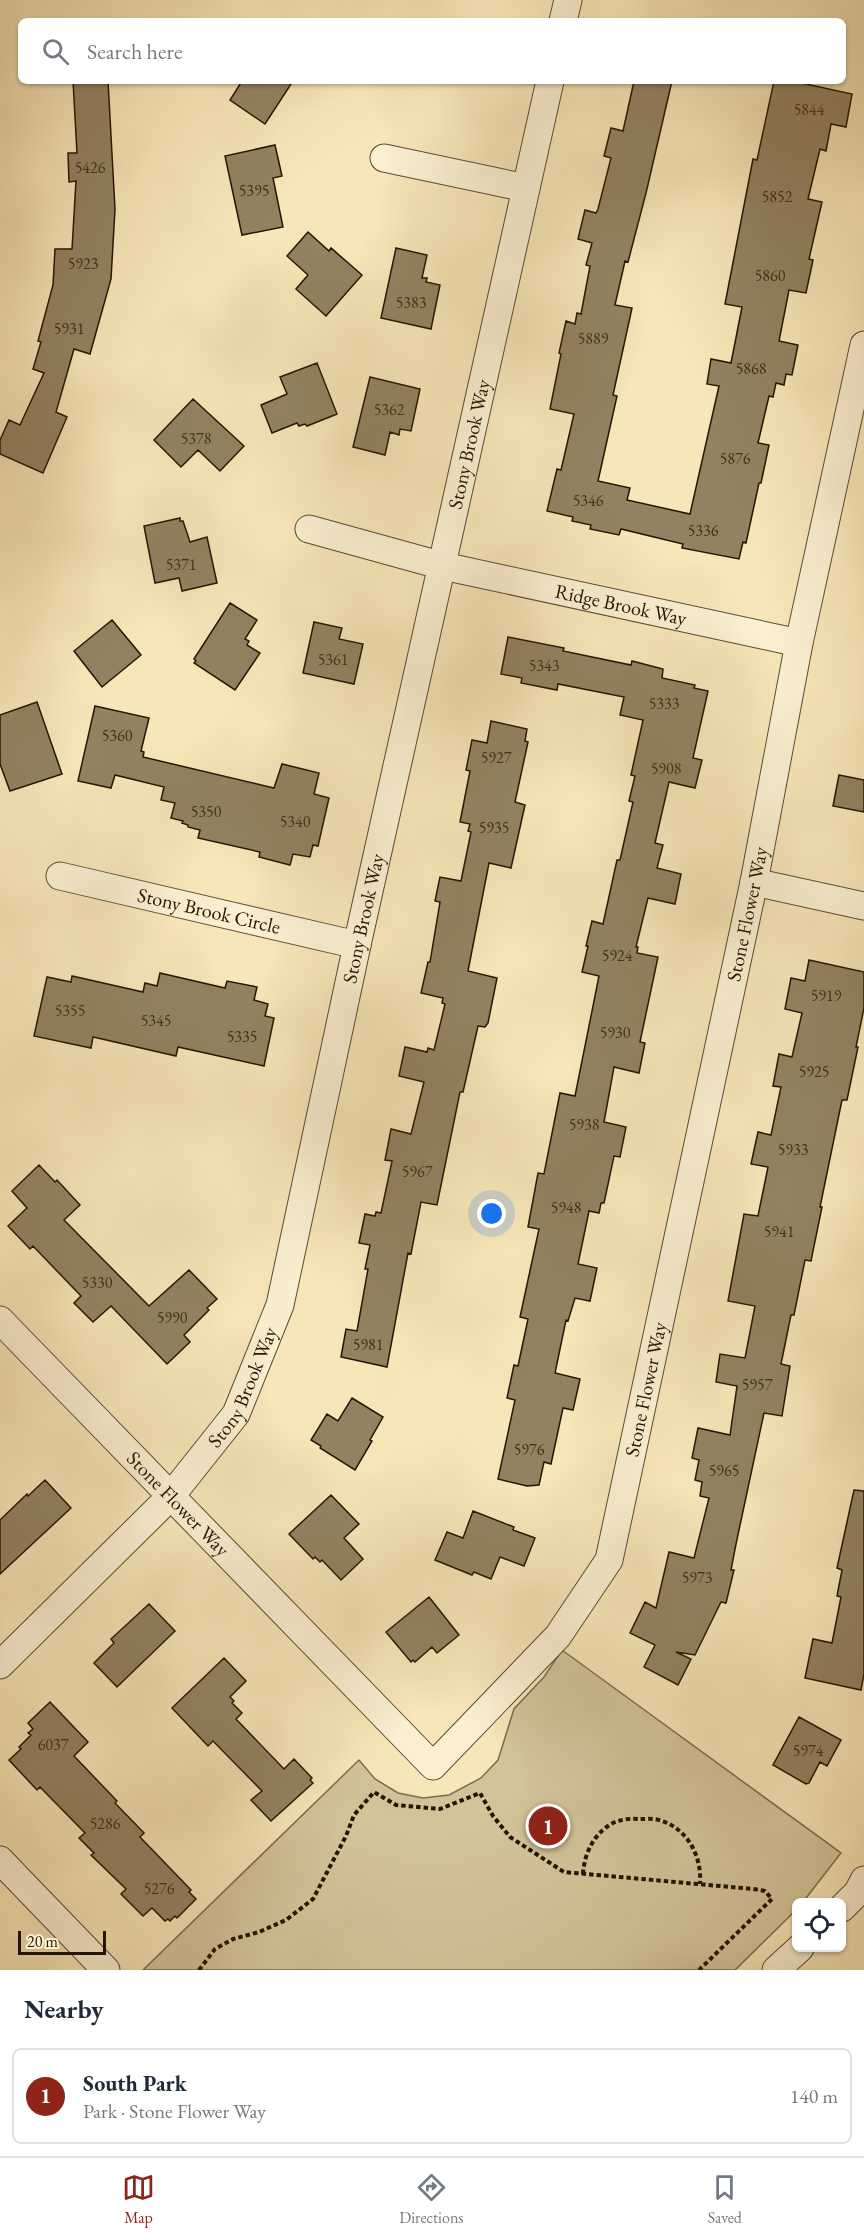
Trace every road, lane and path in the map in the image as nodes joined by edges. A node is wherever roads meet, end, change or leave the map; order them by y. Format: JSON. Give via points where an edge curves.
{"nodes":[{"id":1,"x":568,"y":0,"type":"edge"},
{"id":2,"x":564,"y":18,"type":"edge"},
{"id":3,"x":549,"y":84,"type":"edge"},
{"id":4,"x":384,"y":158,"type":"dead end"},
{"id":5,"x":526,"y":188,"type":"junction"},
{"id":6,"x":864,"y":345,"type":"edge"},
{"id":7,"x":309,"y":529,"type":"dead end"},
{"id":8,"x":443,"y":566,"type":"junction"},
{"id":9,"x":798,"y":643,"type":"junction"},
{"id":10,"x":60,"y":876,"type":"dead end"},
{"id":11,"x":754,"y":882,"type":"junction"},
{"id":12,"x":864,"y":906,"type":"edge"},
{"id":13,"x":357,"y":945,"type":"junction"},
{"id":14,"x":0,"y":1320,"type":"edge"},
{"id":15,"x":170,"y":1497,"type":"junction"},
{"id":16,"x":0,"y":1665,"type":"edge"},
{"id":17,"x":0,"y":1860,"type":"edge"},
{"id":18,"x":583,"y":1874,"type":"junction"},
{"id":19,"x":864,"y":1880,"type":"edge"},
{"id":20,"x":700,"y":1884,"type":"junction"},
{"id":21,"x":846,"y":1904,"type":"edge"},
{"id":22,"x":795,"y":1952,"type":"edge"},
{"id":23,"x":106,"y":1970,"type":"edge"},
{"id":24,"x":199,"y":1970,"type":"edge"},
{"id":25,"x":699,"y":1970,"type":"edge"},
{"id":26,"x":776,"y":1970,"type":"edge"}],
"edges":[{"from":1,"to":2,"type":"street"},
{"from":3,"to":5,"type":"street","name":"Stony Brook Way"},
{"from":4,"to":5,"type":"street"},
{"from":5,"to":8,"type":"street","name":"Stony Brook Way"},
{"from":6,"to":9,"type":"street","name":"Stone Flower Way"},
{"from":7,"to":8,"type":"street","name":"Ridge Brook Way"},
{"from":8,"to":9,"type":"street","name":"Ridge Brook Way"},
{"from":8,"to":13,"type":"street","name":"Stony Brook Way"},
{"from":9,"to":11,"type":"street","name":"Stone Flower Way"},
{"from":10,"to":13,"type":"street","name":"Stony Brook Circle"},
{"from":11,"to":12,"type":"street"},
{"from":11,"to":15,"type":"street","name":"Stone Flower Way","via":[[609,1560],[558,1636],[433,1766]]},
{"from":13,"to":15,"type":"street","name":"Stony Brook Way","via":[[280,1305],[236,1414]]},
{"from":14,"to":15,"type":"street","name":"Stone Flower Way"},
{"from":15,"to":16,"type":"street","name":"Stony Brook Way"},
{"from":17,"to":23,"type":"street"},
{"from":18,"to":20,"type":"path"},
{"from":18,"to":20,"type":"path","via":[[590,1846],[608,1825],[629,1818],[661,1820],[690,1841]]},
{"from":18,"to":24,"type":"path","via":[[564,1872],[510,1837],[492,1816],[480,1793],[440,1809],[396,1805],[374,1792],[354,1815],[314,1899],[286,1920],[215,1949]]},
{"from":19,"to":21,"type":"street"},
{"from":20,"to":25,"type":"path","via":[[753,1889],[772,1899]]},
{"from":22,"to":26,"type":"street"}]}
